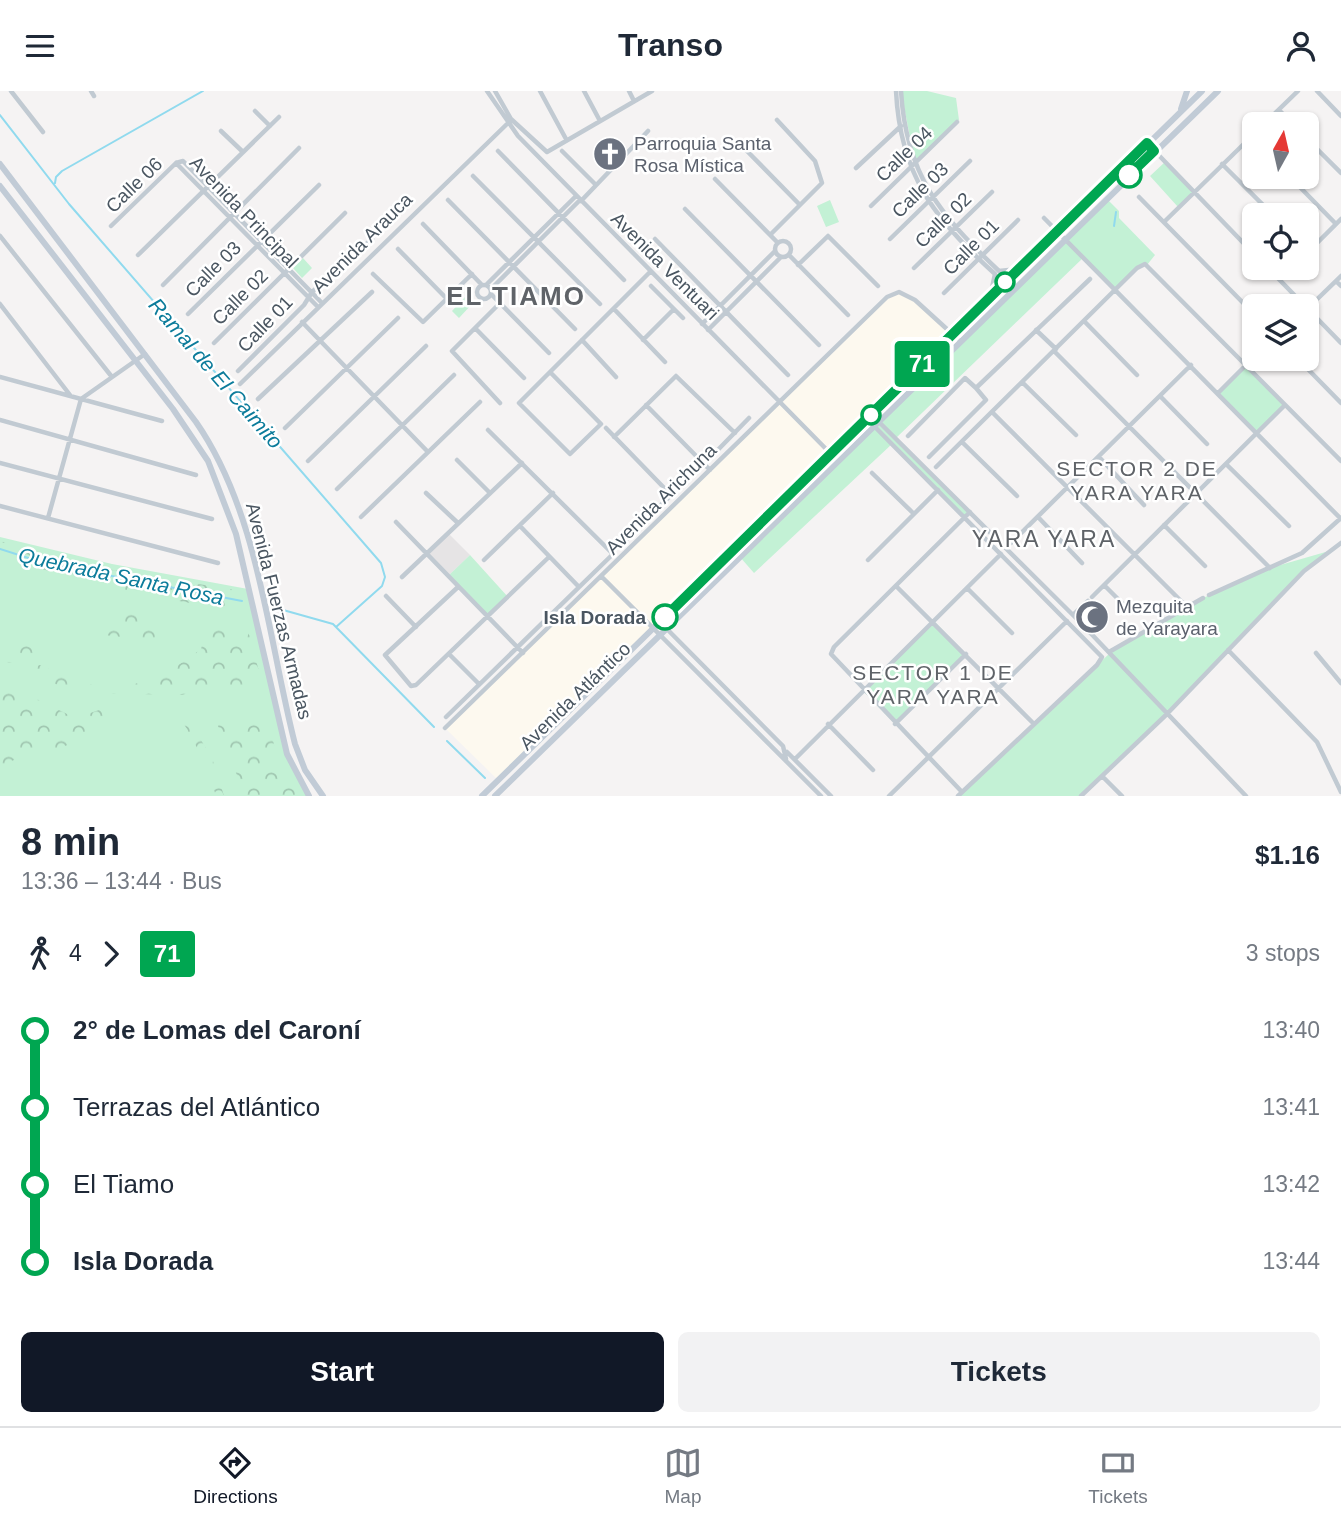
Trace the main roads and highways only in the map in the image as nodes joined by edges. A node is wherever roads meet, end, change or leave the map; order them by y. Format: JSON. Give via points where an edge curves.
{"nodes":[{"id":1,"x":1187,"y":91,"type":"edge"},
{"id":2,"x":1202,"y":91,"type":"edge"},
{"id":3,"x":1218,"y":91,"type":"edge"},
{"id":4,"x":1181,"y":111,"type":"junction"},
{"id":5,"x":0,"y":164,"type":"edge"},
{"id":6,"x":0,"y":186,"type":"edge"},
{"id":7,"x":309,"y":796,"type":"edge"},
{"id":8,"x":323,"y":796,"type":"edge"},
{"id":9,"x":482,"y":796,"type":"edge"},
{"id":10,"x":495,"y":796,"type":"edge"}],
"edges":[{"from":1,"to":4,"type":"main road"},
{"from":2,"to":4,"type":"main road","name":"Avenida Atlántico"},
{"from":3,"to":10,"type":"main road","name":"Avenida Atlántico"},
{"from":4,"to":9,"type":"main road","name":"Avenida Atlántico"},
{"from":5,"to":8,"type":"main road","name":"Avenida Fuerzas Armadas","via":[[205,435],[230,484],[251,552],[295,744]]},
{"from":6,"to":7,"type":"main road","name":"Avenida Fuerzas Armadas","via":[[190,432],[219,485],[236,534],[285,747]]}]}
